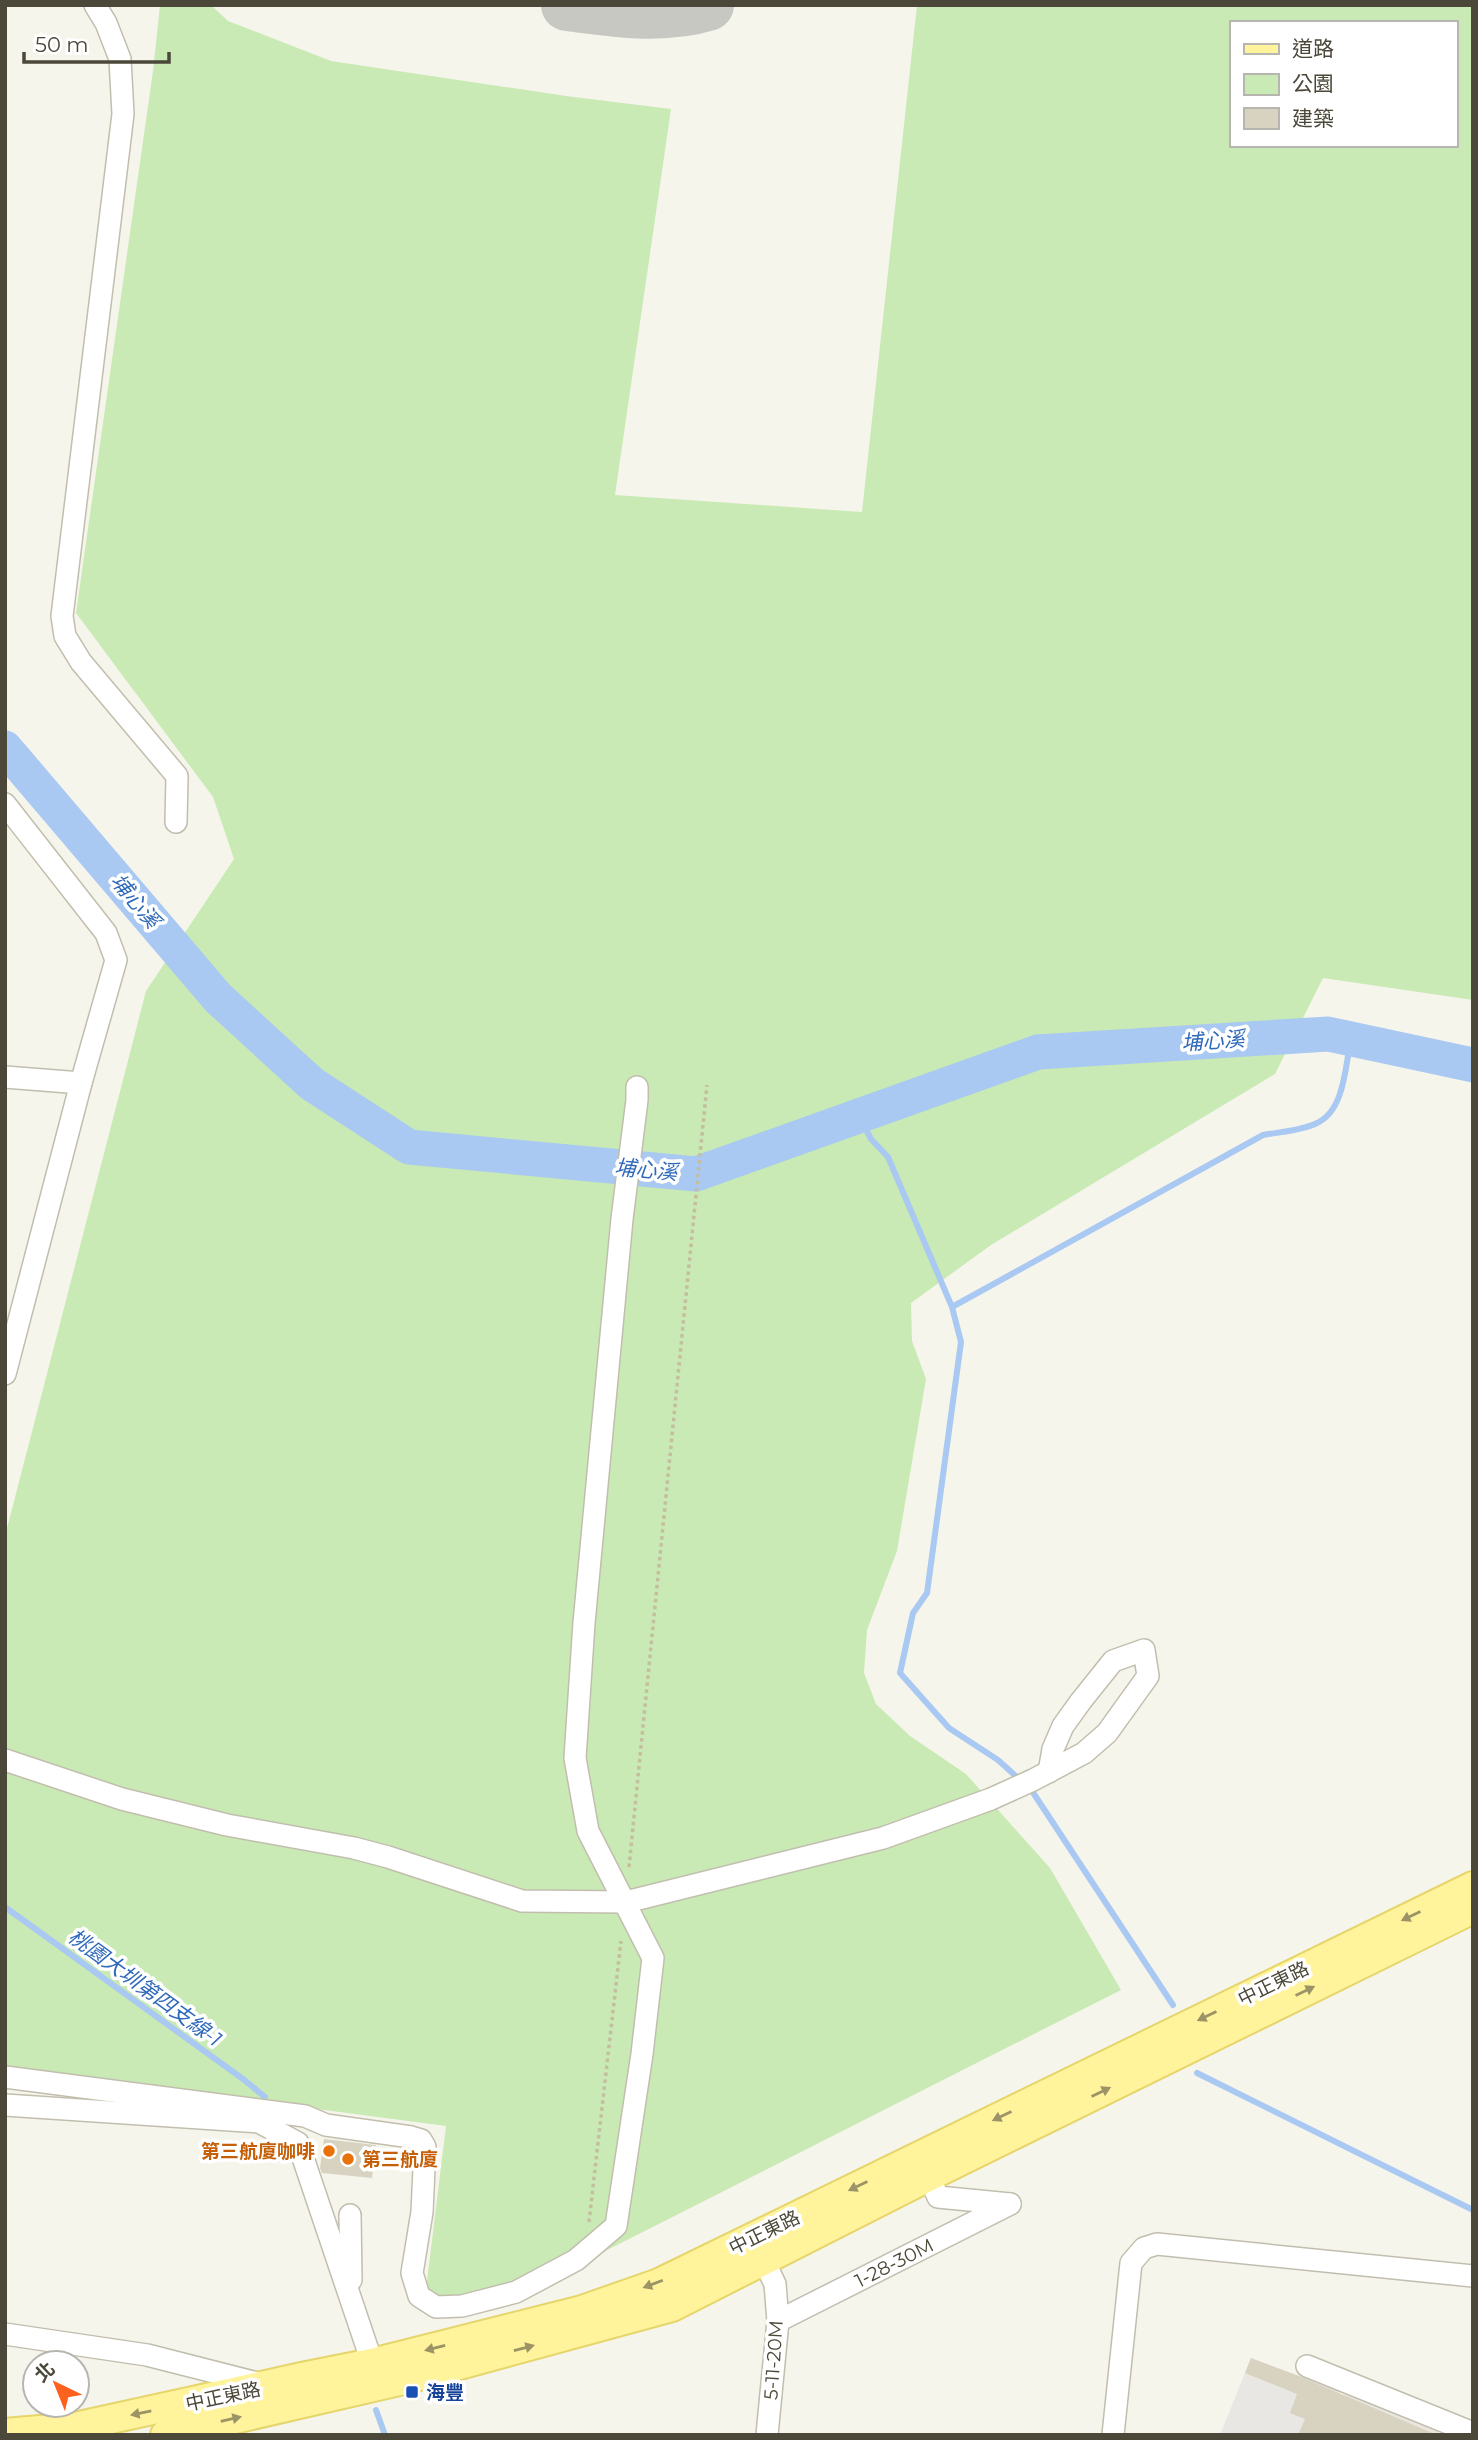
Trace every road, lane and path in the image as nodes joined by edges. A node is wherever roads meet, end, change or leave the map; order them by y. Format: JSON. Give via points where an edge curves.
{"nodes":[{"id":1,"x":95,"y":5,"type":"edge"},
{"id":2,"x":5,"y":804,"type":"edge"},
{"id":3,"x":176,"y":822,"type":"dead end"},
{"id":4,"x":5,"y":1077,"type":"edge"},
{"id":5,"x":82,"y":1083,"type":"junction"},
{"id":6,"x":707,"y":1085,"type":"dead end"},
{"id":7,"x":637,"y":1094,"type":"dead end"},
{"id":8,"x":5,"y":1374,"type":"edge"},
{"id":9,"x":5,"y":1760,"type":"edge"},
{"id":10,"x":1049,"y":1772,"type":"junction"},
{"id":11,"x":1473,"y":1886,"type":"edge"},
{"id":12,"x":626,"y":1902,"type":"junction"},
{"id":13,"x":1473,"y":1909,"type":"edge"},
{"id":14,"x":5,"y":2077,"type":"edge"},
{"id":15,"x":5,"y":2105,"type":"edge"},
{"id":16,"x":924,"y":2166,"type":"junction"},
{"id":17,"x":350,"y":2216,"type":"dead end"},
{"id":18,"x":576,"y":2260,"type":"junction"},
{"id":19,"x":769,"y":2273,"type":"junction"},
{"id":20,"x":1473,"y":2276,"type":"edge"},
{"id":21,"x":351,"y":2300,"type":"junction"},
{"id":22,"x":778,"y":2321,"type":"junction"},
{"id":23,"x":5,"y":2334,"type":"edge"},
{"id":24,"x":1307,"y":2366,"type":"dead end"},
{"id":25,"x":376,"y":2374,"type":"junction"},
{"id":26,"x":268,"y":2386,"type":"junction"},
{"id":27,"x":5,"y":2433,"type":"edge"},
{"id":28,"x":1473,"y":2433,"type":"edge"},
{"id":29,"x":165,"y":2435,"type":"edge"},
{"id":30,"x":767,"y":2435,"type":"edge"},
{"id":31,"x":1113,"y":2435,"type":"edge"}],
"edges":[{"from":1,"to":3,"type":"street","via":[[120,59],[123,114],[62,616],[65,636],[81,662],[177,776]]},
{"from":2,"to":5,"type":"street","via":[[106,933],[116,960]]},
{"from":4,"to":5,"type":"street"},
{"from":5,"to":8,"type":"street"},
{"from":6,"to":12,"type":"path"},
{"from":7,"to":12,"type":"street","via":[[584,1623],[575,1758],[588,1831]]},
{"from":9,"to":12,"type":"street","via":[[122,1799],[388,1857],[522,1901]]},
{"from":10,"to":10,"type":"street","via":[[1084,1753],[1107,1733],[1148,1676],[1144,1650],[1113,1661],[1089,1691],[1063,1726]]},
{"from":10,"to":12,"type":"street","via":[[883,1838]]},
{"from":11,"to":16,"type":"main road","name":"中正東路","one_way":true},
{"from":12,"to":18,"type":"path","via":[[588,2232]]},
{"from":12,"to":18,"type":"street","via":[[653,1958],[642,2054],[617,2226]]},
{"from":16,"to":13,"type":"main road","name":"中正東路","one_way":true},
{"from":14,"to":18,"type":"street","via":[[305,2116],[326,2125],[421,2140],[425,2147],[422,2212],[412,2273],[419,2296],[436,2308],[516,2291]]},
{"from":15,"to":21,"type":"street","via":[[259,2122],[298,2143]]},
{"from":16,"to":19,"type":"main road","name":"中正東路"},
{"from":16,"to":22,"type":"street","name":"1-28-30M","via":[[938,2197],[1010,2204]]},
{"from":16,"to":25,"type":"main road","name":"中正東路","one_way":true,"via":[[659,2283]]},
{"from":17,"to":21,"type":"street"},
{"from":19,"to":22,"type":"street","name":"5-11-20M"},
{"from":25,"to":19,"type":"main road","name":"中正東路","one_way":true,"via":[[672,2307]]},
{"from":20,"to":31,"type":"street","via":[[1157,2244],[1144,2248],[1131,2263]]},
{"from":21,"to":25,"type":"street"},
{"from":22,"to":30,"type":"street","name":"5-11-20M"},
{"from":23,"to":26,"type":"street","via":[[147,2355]]},
{"from":24,"to":28,"type":"street"},
{"from":25,"to":26,"type":"main road","name":"中正東路","via":[[302,2377]]},
{"from":29,"to":25,"type":"main road","name":"中正東路","one_way":true},
{"from":26,"to":27,"type":"main road","name":"中正東路","one_way":true,"via":[[75,2427]]}]}
